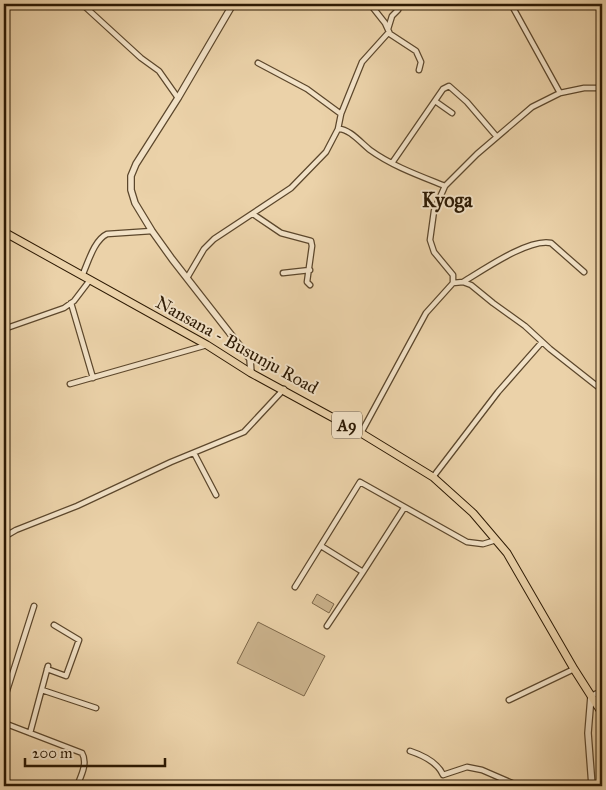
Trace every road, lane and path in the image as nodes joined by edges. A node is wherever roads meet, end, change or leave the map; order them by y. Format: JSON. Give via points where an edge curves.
{"nodes":[{"id":1,"x":82,"y":4,"type":"edge"},
{"id":2,"x":233,"y":4,"type":"edge"},
{"id":3,"x":370,"y":4,"type":"edge"},
{"id":4,"x":511,"y":4,"type":"edge"},
{"id":5,"x":398,"y":10,"type":"dead end"},
{"id":6,"x":388,"y":30,"type":"junction"},
{"id":7,"x":258,"y":63,"type":"dead end"},
{"id":8,"x":419,"y":70,"type":"dead end"},
{"id":9,"x":602,"y":88,"type":"edge"},
{"id":10,"x":560,"y":93,"type":"junction"},
{"id":11,"x":178,"y":98,"type":"junction"},
{"id":12,"x":435,"y":101,"type":"junction"},
{"id":13,"x":341,"y":114,"type":"junction"},
{"id":14,"x":452,"y":114,"type":"dead end"},
{"id":15,"x":338,"y":129,"type":"junction"},
{"id":16,"x":497,"y":137,"type":"junction"},
{"id":17,"x":392,"y":163,"type":"junction"},
{"id":18,"x":445,"y":186,"type":"junction"},
{"id":19,"x":253,"y":214,"type":"junction"},
{"id":20,"x":152,"y":231,"type":"junction"},
{"id":21,"x":4,"y":232,"type":"edge"},
{"id":22,"x":310,"y":270,"type":"junction"},
{"id":23,"x":283,"y":272,"type":"dead end"},
{"id":24,"x":584,"y":272,"type":"dead end"},
{"id":25,"x":82,"y":276,"type":"junction"},
{"id":26,"x":187,"y":278,"type":"junction"},
{"id":27,"x":90,"y":280,"type":"junction"},
{"id":28,"x":463,"y":282,"type":"junction"},
{"id":29,"x":453,"y":284,"type":"junction"},
{"id":30,"x":310,"y":285,"type":"dead end"},
{"id":31,"x":71,"y":303,"type":"junction"},
{"id":32,"x":4,"y":329,"type":"edge"},
{"id":33,"x":542,"y":342,"type":"junction"},
{"id":34,"x":207,"y":345,"type":"junction"},
{"id":35,"x":251,"y":373,"type":"junction"},
{"id":36,"x":93,"y":378,"type":"junction"},
{"id":37,"x":70,"y":384,"type":"dead end"},
{"id":38,"x":284,"y":389,"type":"junction"},
{"id":39,"x":602,"y":390,"type":"edge"},
{"id":40,"x":361,"y":432,"type":"junction"},
{"id":41,"x":194,"y":453,"type":"junction"},
{"id":42,"x":433,"y":477,"type":"junction"},
{"id":43,"x":216,"y":495,"type":"dead end"},
{"id":44,"x":404,"y":508,"type":"junction"},
{"id":45,"x":4,"y":537,"type":"edge"},
{"id":46,"x":496,"y":540,"type":"junction"},
{"id":47,"x":321,"y":546,"type":"junction"},
{"id":48,"x":363,"y":572,"type":"junction"},
{"id":49,"x":295,"y":587,"type":"dead end"},
{"id":50,"x":34,"y":606,"type":"dead end"},
{"id":51,"x":54,"y":626,"type":"dead end"},
{"id":52,"x":327,"y":626,"type":"dead end"},
{"id":53,"x":574,"y":669,"type":"junction"},
{"id":54,"x":42,"y":690,"type":"junction"},
{"id":55,"x":602,"y":691,"type":"edge"},
{"id":56,"x":591,"y":696,"type":"junction"},
{"id":57,"x":4,"y":700,"type":"edge"},
{"id":58,"x":509,"y":700,"type":"dead end"},
{"id":59,"x":96,"y":708,"type":"dead end"},
{"id":60,"x":602,"y":713,"type":"edge"},
{"id":61,"x":4,"y":723,"type":"edge"},
{"id":62,"x":30,"y":734,"type":"junction"},
{"id":63,"x":410,"y":751,"type":"dead end"},
{"id":64,"x":77,"y":786,"type":"edge"},
{"id":65,"x":519,"y":786,"type":"edge"},
{"id":66,"x":592,"y":786,"type":"edge"}],
"edges":[{"from":1,"to":11,"type":"street","via":[[159,71]]},
{"from":2,"to":11,"type":"street"},
{"from":3,"to":6,"type":"street"},
{"from":4,"to":10,"type":"street"},
{"from":5,"to":6,"type":"street","via":[[392,16]]},
{"from":6,"to":8,"type":"street","via":[[397,40],[416,51],[421,62]]},
{"from":6,"to":13,"type":"street","via":[[362,62]]},
{"from":7,"to":13,"type":"street","via":[[307,89]]},
{"from":9,"to":10,"type":"street"},
{"from":10,"to":16,"type":"street","via":[[532,107]]},
{"from":11,"to":20,"type":"street","via":[[131,176],[135,203]]},
{"from":12,"to":14,"type":"street"},
{"from":12,"to":16,"type":"street","via":[[446,87],[453,88]]},
{"from":12,"to":17,"type":"street"},
{"from":13,"to":15,"type":"street"},
{"from":15,"to":17,"type":"street","via":[[345,130]]},
{"from":15,"to":19,"type":"street","via":[[326,152],[291,188]]},
{"from":16,"to":18,"type":"street"},
{"from":17,"to":18,"type":"street"},
{"from":18,"to":29,"type":"street","via":[[434,211],[430,240],[434,252],[453,275]]},
{"from":19,"to":22,"type":"street","via":[[281,233],[311,241]]},
{"from":19,"to":26,"type":"street","via":[[214,239],[204,249]]},
{"from":20,"to":25,"type":"street","via":[[103,236]]},
{"from":20,"to":26,"type":"street"},
{"from":21,"to":25,"type":"main road","name":"Nansana - Busunju Road","number":"A9"},
{"from":22,"to":23,"type":"street"},
{"from":22,"to":30,"type":"street","via":[[307,282]]},
{"from":24,"to":28,"type":"street","via":[[551,244],[544,242],[523,248]]},
{"from":25,"to":27,"type":"main road","name":"Nansana - Busunju Road","number":"A9"},
{"from":26,"to":35,"type":"street","via":[[250,359]]},
{"from":27,"to":31,"type":"street"},
{"from":27,"to":34,"type":"main road","name":"Nansana - Busunju Road","number":"A9"},
{"from":28,"to":29,"type":"street"},
{"from":28,"to":33,"type":"street","via":[[472,285]]},
{"from":29,"to":40,"type":"street","via":[[426,313]]},
{"from":31,"to":32,"type":"street"},
{"from":31,"to":36,"type":"street"},
{"from":33,"to":39,"type":"street"},
{"from":33,"to":42,"type":"street","via":[[498,392]]},
{"from":34,"to":35,"type":"main road","name":"Nansana - Busunju Road","number":"A9"},
{"from":34,"to":36,"type":"street"},
{"from":35,"to":38,"type":"main road","name":"Nansana - Busunju Road","number":"A9"},
{"from":36,"to":37,"type":"street"},
{"from":38,"to":40,"type":"main road","name":"Nansana - Busunju Road","number":"A9"},
{"from":38,"to":41,"type":"street","via":[[244,432]]},
{"from":40,"to":42,"type":"main road","name":"Nansana - Busunju Road","number":"A9"},
{"from":41,"to":43,"type":"street"},
{"from":41,"to":45,"type":"street"},
{"from":42,"to":46,"type":"main road","name":"Nansana - Busunju Road","number":"A9","via":[[473,513]]},
{"from":44,"to":46,"type":"street","via":[[467,542],[483,544]]},
{"from":44,"to":47,"type":"street","via":[[360,482]]},
{"from":44,"to":48,"type":"street"},
{"from":46,"to":53,"type":"main road","name":"Nansana - Busunju Road","number":"A9","via":[[507,553]]},
{"from":47,"to":48,"type":"street"},
{"from":47,"to":49,"type":"street"},
{"from":48,"to":52,"type":"street"},
{"from":50,"to":57,"type":"street"},
{"from":51,"to":54,"type":"street","via":[[79,640],[66,676],[48,668]]},
{"from":53,"to":56,"type":"main road","name":"Nansana - Busunju Road","number":"A9"},
{"from":53,"to":58,"type":"street"},
{"from":54,"to":59,"type":"street"},
{"from":54,"to":62,"type":"street"},
{"from":55,"to":56,"type":"street"},
{"from":56,"to":60,"type":"main road","name":"Nansana - Busunju Road","number":"A9"},
{"from":56,"to":66,"type":"street","via":[[588,732]]},
{"from":61,"to":62,"type":"street"},
{"from":62,"to":64,"type":"street","via":[[82,753],[84,764]]},
{"from":63,"to":65,"type":"street","via":[[434,764],[443,775],[468,767]]}]}
